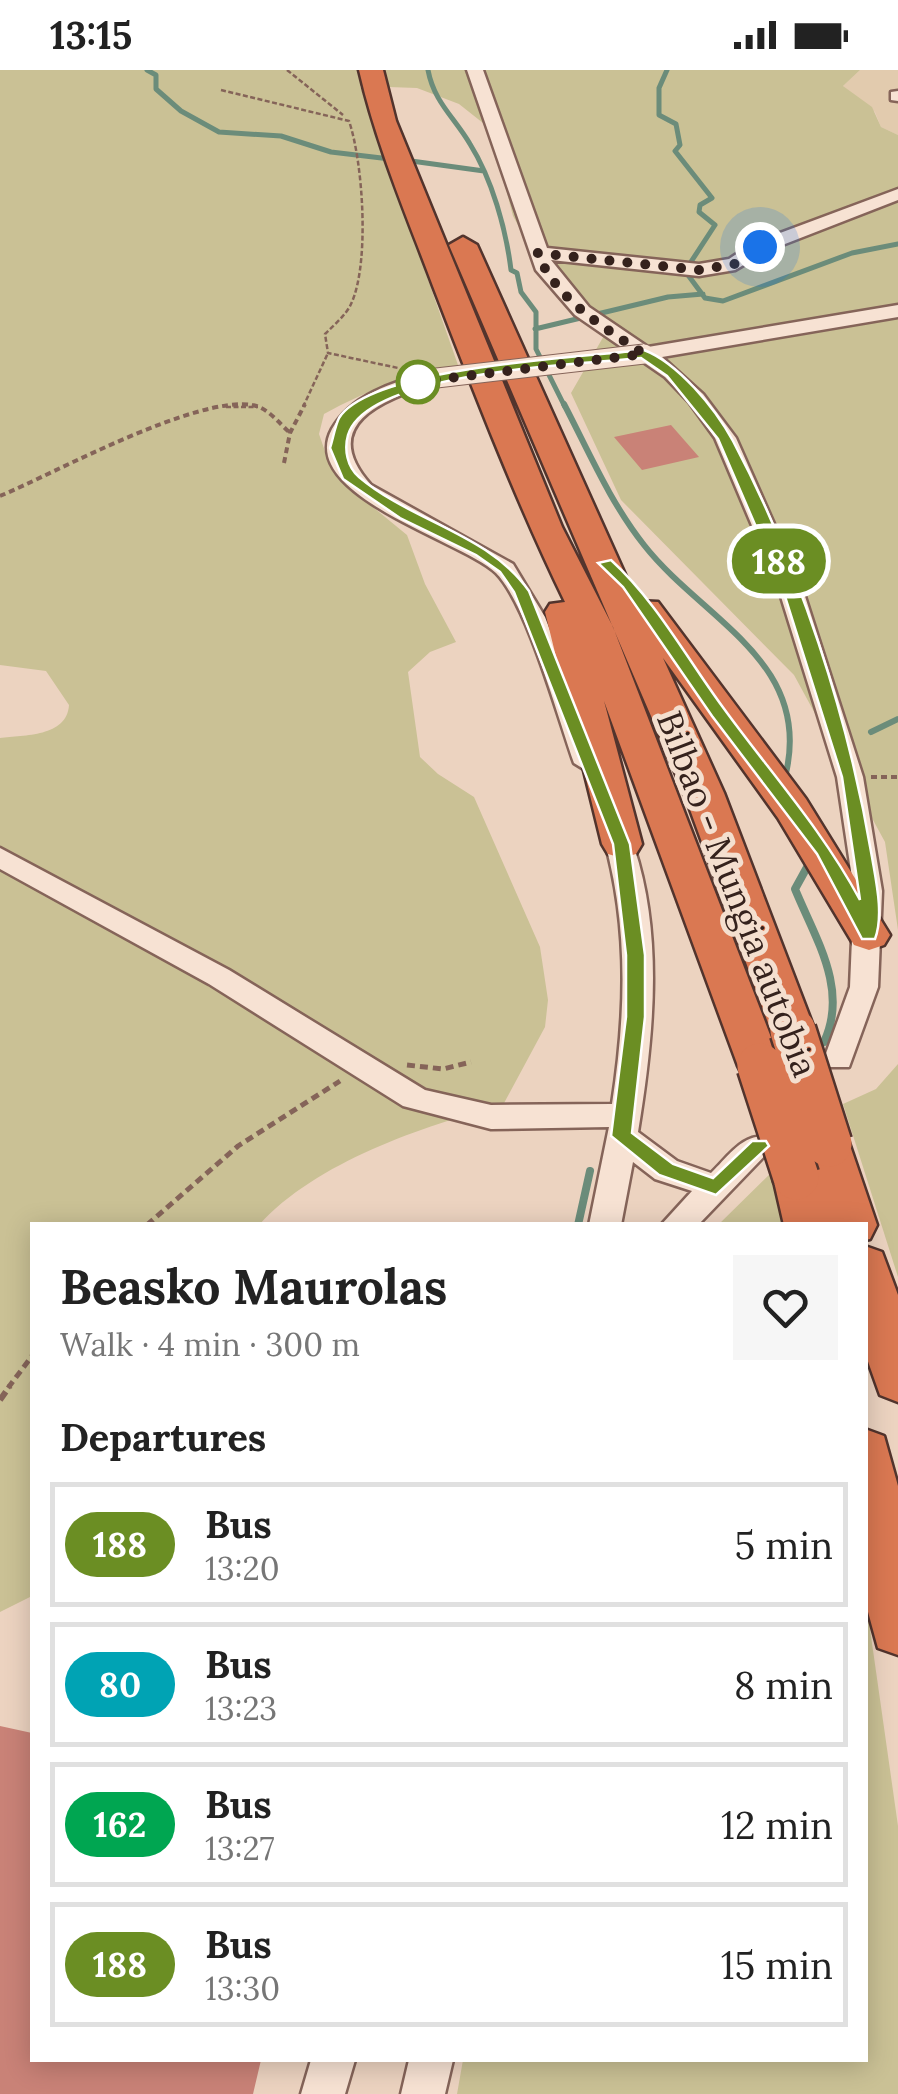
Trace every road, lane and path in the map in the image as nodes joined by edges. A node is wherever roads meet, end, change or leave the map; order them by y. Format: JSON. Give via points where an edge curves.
{"nodes":[{"id":1,"x":287,"y":70,"type":"edge"},
{"id":2,"x":370,"y":70,"type":"edge"},
{"id":3,"x":476,"y":70,"type":"edge"},
{"id":4,"x":221,"y":90,"type":"dead end"},
{"id":5,"x":349,"y":120,"type":"junction"},
{"id":6,"x":898,"y":194,"type":"edge"},
{"id":7,"x":450,"y":213,"type":"dead end"},
{"id":8,"x":537,"y":253,"type":"junction"},
{"id":9,"x":898,"y":311,"type":"edge"},
{"id":10,"x":328,"y":353,"type":"junction"},
{"id":11,"x":644,"y":354,"type":"junction"},
{"id":12,"x":428,"y":379,"type":"junction"},
{"id":13,"x":289,"y":432,"type":"junction"},
{"id":14,"x":284,"y":463,"type":"dead end"},
{"id":15,"x":0,"y":496,"type":"edge"},
{"id":16,"x":545,"y":527,"type":"junction"},
{"id":17,"x":606,"y":563,"type":"junction"},
{"id":18,"x":622,"y":844,"type":"junction"},
{"id":19,"x":0,"y":857,"type":"edge"},
{"id":20,"x":869,"y":934,"type":"junction"},
{"id":21,"x":839,"y":1060,"type":"dead end"},
{"id":22,"x":471,"y":1062,"type":"dead end"},
{"id":23,"x":364,"y":1068,"type":"junction"},
{"id":24,"x":623,"y":1126,"type":"junction"},
{"id":25,"x":759,"y":1146,"type":"dead end"},
{"id":26,"x":716,"y":1187,"type":"junction"},
{"id":27,"x":150,"y":1222,"type":"edge"},
{"id":28,"x":606,"y":1222,"type":"edge"},
{"id":29,"x":680,"y":1222,"type":"edge"},
{"id":30,"x":807,"y":1222,"type":"edge"},
{"id":31,"x":852,"y":1222,"type":"edge"},
{"id":32,"x":868,"y":1276,"type":"edge"},
{"id":33,"x":30,"y":1359,"type":"edge"},
{"id":34,"x":898,"y":1380,"type":"edge"},
{"id":35,"x":0,"y":1400,"type":"edge"},
{"id":36,"x":868,"y":1468,"type":"edge"},
{"id":37,"x":898,"y":1628,"type":"edge"},
{"id":38,"x":332,"y":2062,"type":"edge"},
{"id":39,"x":431,"y":2062,"type":"edge"},
{"id":40,"x":323,"y":2094,"type":"edge"},
{"id":41,"x":423,"y":2094,"type":"edge"}],
"edges":[{"from":1,"to":5,"type":"path"},
{"from":2,"to":16,"type":"highway","name":"Bilbao - Mungia autobia","via":[[399,160]]},
{"from":3,"to":8,"type":"street"},
{"from":4,"to":5,"type":"path"},
{"from":5,"to":10,"type":"path","via":[[360,173],[356,275],[352,303],[325,334]]},
{"from":6,"to":8,"type":"street","via":[[760,247],[735,264],[699,270]]},
{"from":7,"to":17,"type":"highway","name":"Bilbao - Mungia autobia"},
{"from":8,"to":11,"type":"street","via":[[555,286]]},
{"from":9,"to":11,"type":"street"},
{"from":10,"to":12,"type":"path"},
{"from":10,"to":13,"type":"path"},
{"from":11,"to":12,"type":"street","bridge":true},
{"from":11,"to":20,"type":"street","via":[[672,373],[725,438],[790,587],[850,777]]},
{"from":12,"to":18,"type":"street","via":[[379,394],[346,418],[337,448],[342,462],[364,490],[505,569],[534,617]]},
{"from":13,"to":14,"type":"path"},
{"from":13,"to":15,"type":"path","via":[[260,407],[226,408],[93,454]]},
{"from":16,"to":18,"type":"highway"},
{"from":16,"to":30,"type":"highway","name":"Bilbao - Mungia autobia","bridge":true,"via":[[595,627],[760,1066]]},
{"from":17,"to":20,"type":"highway","via":[[825,851]]},
{"from":17,"to":31,"type":"highway","name":"Bilbao - Mungia autobia","bridge":true,"via":[[704,793],[793,1031]]},
{"from":18,"to":24,"type":"street","via":[[636,955]]},
{"from":19,"to":23,"type":"street","via":[[219,977]]},
{"from":20,"to":21,"type":"street","via":[[864,987]]},
{"from":22,"to":23,"type":"path"},
{"from":23,"to":24,"type":"street","via":[[449,1113]]},
{"from":23,"to":27,"type":"path","via":[[295,1104]]},
{"from":24,"to":26,"type":"street","via":[[666,1170]]},
{"from":24,"to":28,"type":"street"},
{"from":25,"to":26,"type":"street"},
{"from":26,"to":29,"type":"street"},
{"from":32,"to":34,"type":"highway"},
{"from":33,"to":35,"type":"path"},
{"from":36,"to":37,"type":"highway"},
{"from":38,"to":40,"type":"street"},
{"from":39,"to":41,"type":"street"}]}
